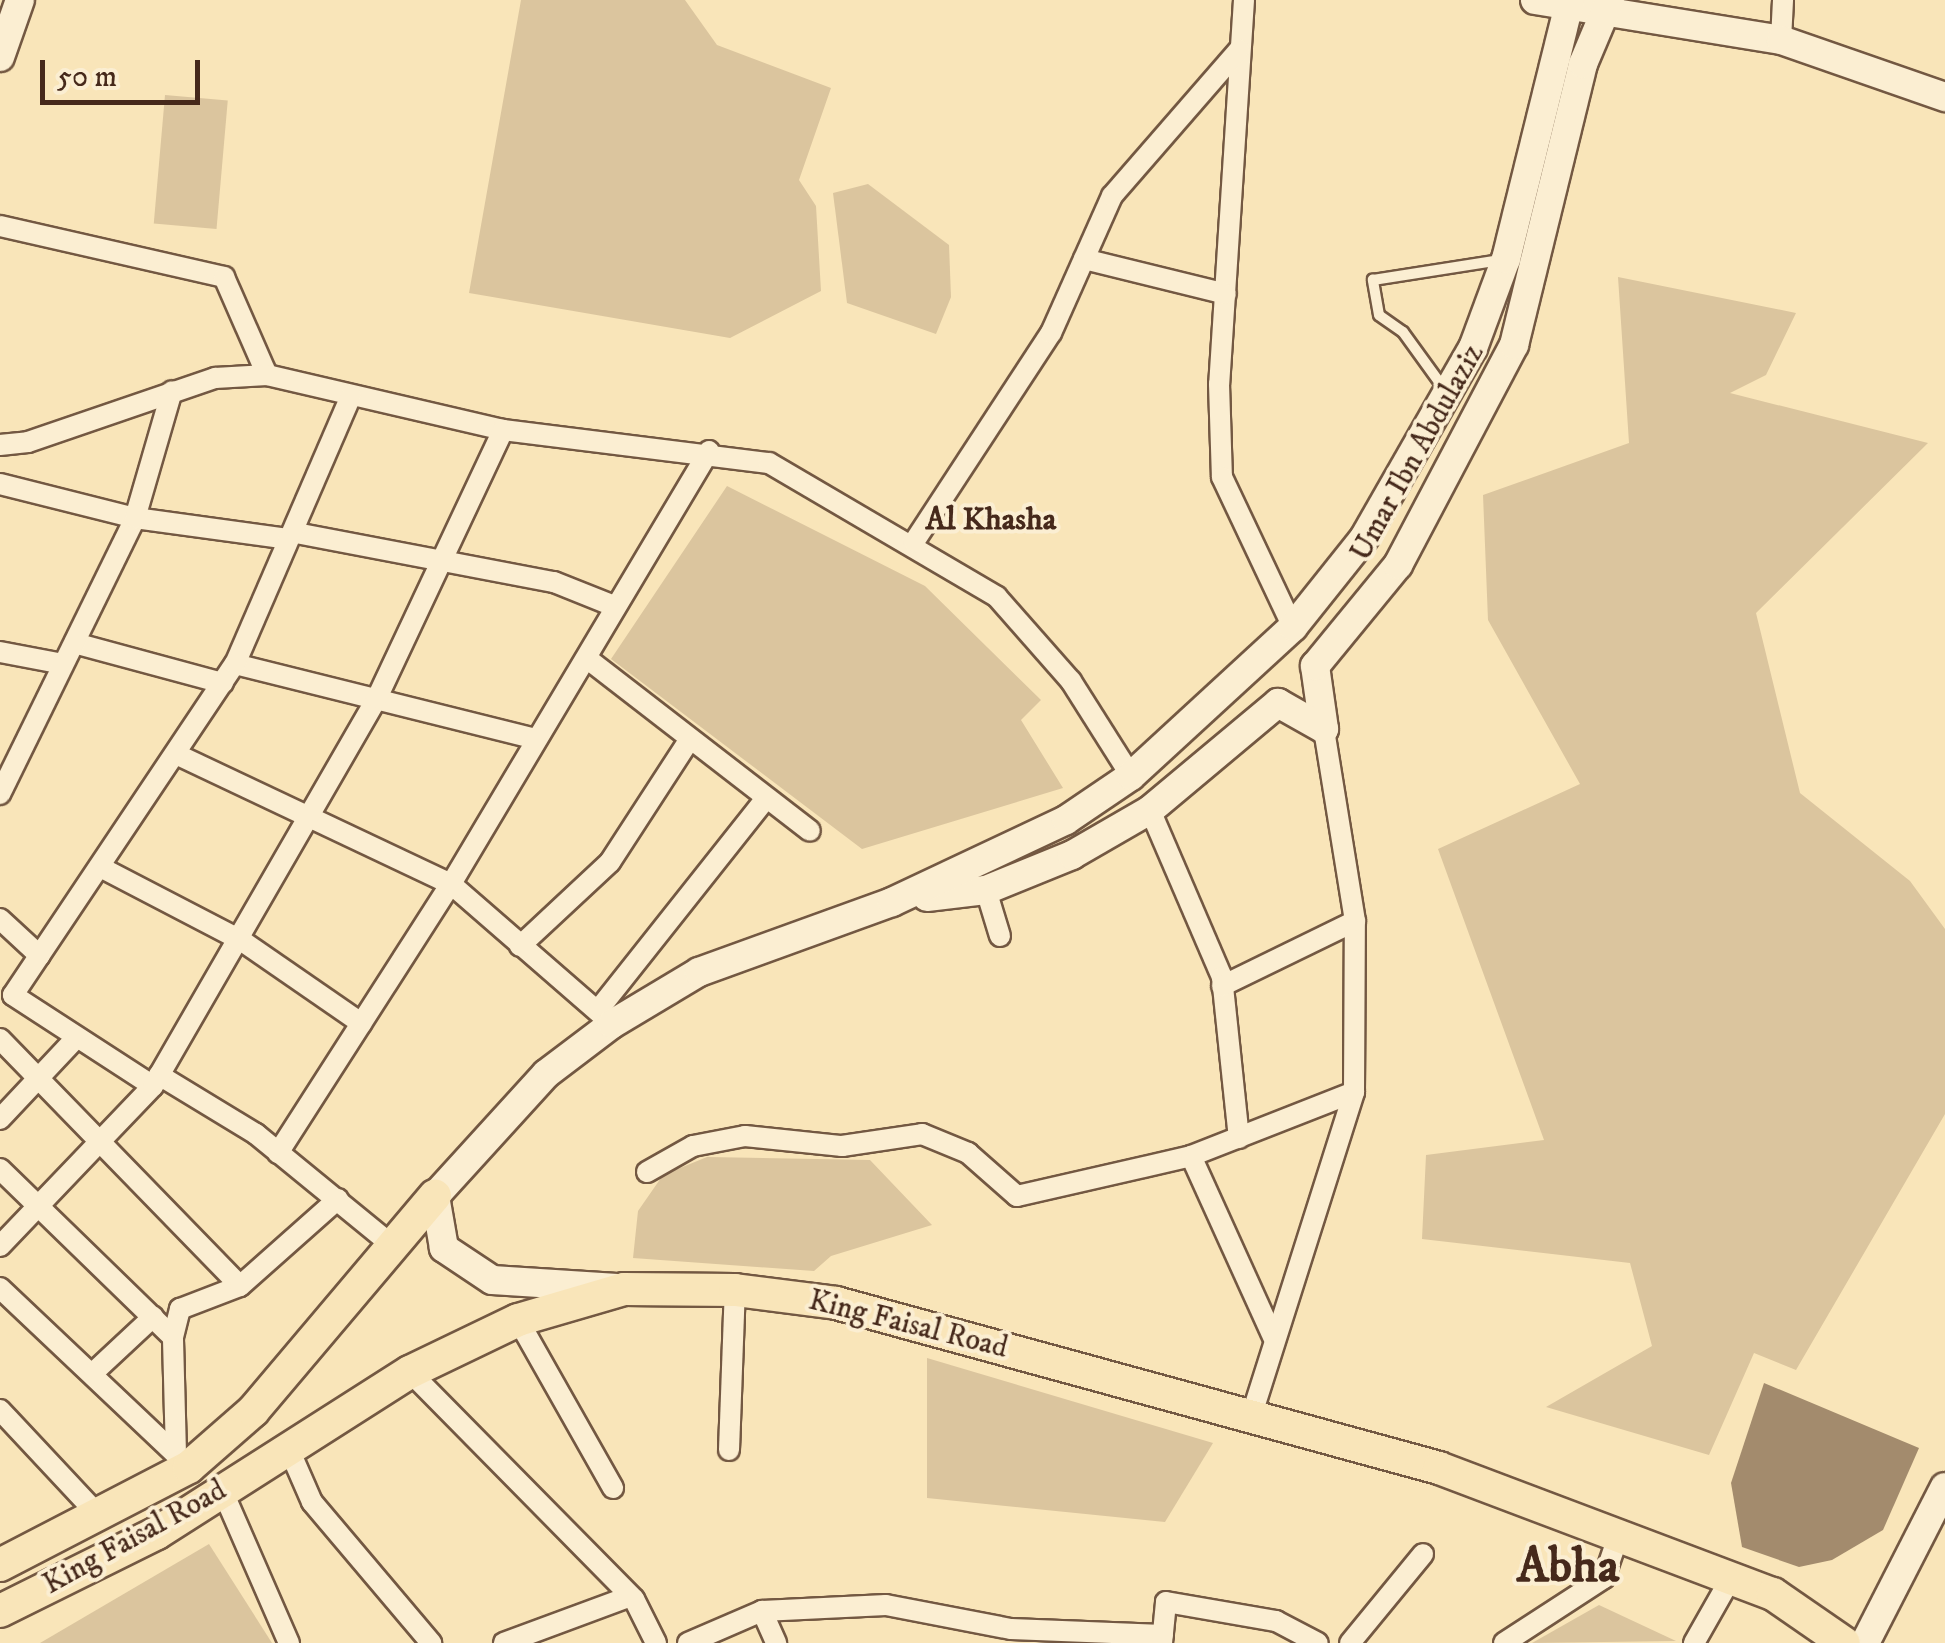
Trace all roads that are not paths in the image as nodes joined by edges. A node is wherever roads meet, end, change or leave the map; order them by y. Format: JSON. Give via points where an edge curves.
{"nodes":[{"id":1,"x":20,"y":0,"type":"edge"},
{"id":2,"x":1244,"y":0,"type":"edge"},
{"id":3,"x":1535,"y":0,"type":"edge"},
{"id":4,"x":1783,"y":0,"type":"edge"},
{"id":5,"x":1569,"y":1,"type":"edge"},
{"id":6,"x":1607,"y":3,"type":"edge"},
{"id":7,"x":1780,"y":40,"type":"junction"},
{"id":8,"x":1239,"y":50,"type":"junction"},
{"id":9,"x":0,"y":56,"type":"edge"},
{"id":10,"x":1945,"y":97,"type":"edge"},
{"id":11,"x":0,"y":226,"type":"edge"},
{"id":12,"x":1084,"y":259,"type":"junction"},
{"id":13,"x":1506,"y":260,"type":"junction"},
{"id":14,"x":1226,"y":294,"type":"junction"},
{"id":15,"x":267,"y":375,"type":"junction"},
{"id":16,"x":172,"y":391,"type":"junction"},
{"id":17,"x":1448,"y":394,"type":"junction"},
{"id":18,"x":351,"y":396,"type":"junction"},
{"id":19,"x":503,"y":430,"type":"junction"},
{"id":20,"x":0,"y":445,"type":"edge"},
{"id":21,"x":710,"y":451,"type":"junction"},
{"id":22,"x":0,"y":484,"type":"edge"},
{"id":23,"x":135,"y":518,"type":"junction"},
{"id":24,"x":292,"y":536,"type":"junction"},
{"id":25,"x":914,"y":542,"type":"junction"},
{"id":26,"x":443,"y":558,"type":"junction"},
{"id":27,"x":614,"y":606,"type":"junction"},
{"id":28,"x":1293,"y":627,"type":"junction"},
{"id":29,"x":78,"y":644,"type":"junction"},
{"id":30,"x":0,"y":652,"type":"edge"},
{"id":31,"x":589,"y":660,"type":"junction"},
{"id":32,"x":58,"y":663,"type":"junction"},
{"id":33,"x":235,"y":664,"type":"junction"},
{"id":34,"x":223,"y":683,"type":"junction"},
{"id":35,"x":377,"y":698,"type":"junction"},
{"id":36,"x":1324,"y":728,"type":"junction"},
{"id":37,"x":690,"y":739,"type":"junction"},
{"id":38,"x":536,"y":740,"type":"junction"},
{"id":39,"x":178,"y":754,"type":"junction"},
{"id":40,"x":1131,"y":776,"type":"junction"},
{"id":41,"x":0,"y":794,"type":"edge"},
{"id":42,"x":766,"y":798,"type":"junction"},
{"id":43,"x":1150,"y":810,"type":"junction"},
{"id":44,"x":307,"y":816,"type":"junction"},
{"id":45,"x":810,"y":832,"type":"dead end"},
{"id":46,"x":102,"y":868,"type":"junction"},
{"id":47,"x":452,"y":884,"type":"junction"},
{"id":48,"x":986,"y":890,"type":"junction"},
{"id":49,"x":892,"y":902,"type":"junction"},
{"id":50,"x":0,"y":919,"type":"edge"},
{"id":51,"x":1354,"y":921,"type":"junction"},
{"id":52,"x":1000,"y":936,"type":"dead end"},
{"id":53,"x":242,"y":941,"type":"junction"},
{"id":54,"x":520,"y":946,"type":"junction"},
{"id":55,"x":40,"y":956,"type":"junction"},
{"id":56,"x":1222,"y":986,"type":"junction"},
{"id":57,"x":605,"y":1016,"type":"junction"},
{"id":58,"x":360,"y":1023,"type":"junction"},
{"id":59,"x":77,"y":1037,"type":"junction"},
{"id":60,"x":0,"y":1039,"type":"edge"},
{"id":61,"x":38,"y":1078,"type":"junction"},
{"id":62,"x":156,"y":1081,"type":"junction"},
{"id":63,"x":1354,"y":1092,"type":"junction"},
{"id":64,"x":0,"y":1119,"type":"edge"},
{"id":65,"x":1239,"y":1138,"type":"junction"},
{"id":66,"x":100,"y":1142,"type":"junction"},
{"id":67,"x":278,"y":1153,"type":"junction"},
{"id":68,"x":1190,"y":1156,"type":"junction"},
{"id":69,"x":0,"y":1169,"type":"edge"},
{"id":70,"x":647,"y":1172,"type":"dead end"},
{"id":71,"x":434,"y":1196,"type":"junction"},
{"id":72,"x":338,"y":1198,"type":"junction"},
{"id":73,"x":38,"y":1206,"type":"junction"},
{"id":74,"x":0,"y":1246,"type":"edge"},
{"id":75,"x":393,"y":1246,"type":"junction"},
{"id":76,"x":240,"y":1286,"type":"junction"},
{"id":77,"x":0,"y":1288,"type":"edge"},
{"id":78,"x":624,"y":1289,"type":"junction"},
{"id":79,"x":735,"y":1290,"type":"junction"},
{"id":80,"x":153,"y":1317,"type":"junction"},
{"id":81,"x":518,"y":1320,"type":"junction"},
{"id":82,"x":1274,"y":1336,"type":"junction"},
{"id":83,"x":173,"y":1337,"type":"junction"},
{"id":84,"x":94,"y":1372,"type":"junction"},
{"id":85,"x":410,"y":1372,"type":"junction"},
{"id":86,"x":0,"y":1410,"type":"edge"},
{"id":87,"x":1252,"y":1414,"type":"junction"},
{"id":88,"x":288,"y":1447,"type":"junction"},
{"id":89,"x":729,"y":1450,"type":"dead end"},
{"id":90,"x":182,"y":1460,"type":"junction"},
{"id":91,"x":1945,"y":1487,"type":"edge"},
{"id":92,"x":613,"y":1488,"type":"dead end"},
{"id":93,"x":223,"y":1492,"type":"junction"},
{"id":94,"x":101,"y":1518,"type":"junction"},
{"id":95,"x":1620,"y":1531,"type":"junction"},
{"id":96,"x":1423,"y":1554,"type":"dead end"},
{"id":97,"x":0,"y":1565,"type":"edge"},
{"id":98,"x":1732,"y":1578,"type":"junction"},
{"id":99,"x":631,"y":1596,"type":"junction"},
{"id":100,"x":0,"y":1611,"type":"edge"},
{"id":101,"x":762,"y":1611,"type":"junction"},
{"id":102,"x":1162,"y":1639,"type":"edge"},
{"id":103,"x":290,"y":1643,"type":"edge"},
{"id":104,"x":432,"y":1643,"type":"edge"},
{"id":105,"x":504,"y":1643,"type":"edge"},
{"id":106,"x":656,"y":1643,"type":"edge"},
{"id":107,"x":688,"y":1643,"type":"edge"},
{"id":108,"x":776,"y":1643,"type":"edge"},
{"id":109,"x":1318,"y":1643,"type":"edge"},
{"id":110,"x":1350,"y":1643,"type":"edge"},
{"id":111,"x":1504,"y":1643,"type":"edge"},
{"id":112,"x":1694,"y":1643,"type":"edge"},
{"id":113,"x":1844,"y":1643,"type":"edge"},
{"id":114,"x":1866,"y":1643,"type":"edge"}],
"edges":[{"from":1,"to":9,"type":"street"},
{"from":2,"to":8,"type":"street"},
{"from":3,"to":5,"type":"street"},
{"from":4,"to":7,"type":"street"},
{"from":5,"to":6,"type":"street"},
{"from":5,"to":13,"type":"street","name":"Umar Ibn Abdulaziz"},
{"from":6,"to":7,"type":"street"},
{"from":6,"to":36,"type":"street","name":"Umar Ibn Abdulaziz","via":[[1583,64],[1514,345],[1398,565],[1315,666]]},
{"from":7,"to":10,"type":"street"},
{"from":8,"to":12,"type":"street","via":[[1112,196]]},
{"from":8,"to":14,"type":"street"},
{"from":11,"to":15,"type":"street","via":[[224,277]]},
{"from":12,"to":14,"type":"street"},
{"from":12,"to":25,"type":"street","via":[[1051,334]]},
{"from":13,"to":17,"type":"street","name":"Umar Ibn Abdulaziz"},
{"from":13,"to":17,"type":"lane","via":[[1372,280],[1379,316],[1402,332]]},
{"from":14,"to":28,"type":"street","via":[[1222,477]]},
{"from":15,"to":16,"type":"street"},
{"from":15,"to":18,"type":"street"},
{"from":16,"to":20,"type":"street","via":[[28,442]]},
{"from":16,"to":23,"type":"street"},
{"from":17,"to":28,"type":"street","name":"Umar Ibn Abdulaziz","via":[[1364,538]]},
{"from":18,"to":19,"type":"street"},
{"from":18,"to":24,"type":"street"},
{"from":19,"to":21,"type":"street"},
{"from":19,"to":26,"type":"street"},
{"from":21,"to":25,"type":"street","via":[[768,463]]},
{"from":21,"to":27,"type":"street"},
{"from":22,"to":23,"type":"street"},
{"from":23,"to":24,"type":"street"},
{"from":23,"to":29,"type":"street"},
{"from":24,"to":26,"type":"street"},
{"from":24,"to":33,"type":"street"},
{"from":25,"to":40,"type":"street","via":[[996,597],[1071,681]]},
{"from":26,"to":27,"type":"street","via":[[554,582]]},
{"from":26,"to":35,"type":"street"},
{"from":27,"to":31,"type":"street"},
{"from":28,"to":40,"type":"street","name":"Umar Ibn Abdulaziz"},
{"from":29,"to":32,"type":"street"},
{"from":29,"to":34,"type":"street"},
{"from":30,"to":32,"type":"street"},
{"from":31,"to":37,"type":"street"},
{"from":31,"to":38,"type":"street"},
{"from":32,"to":41,"type":"street"},
{"from":33,"to":34,"type":"street"},
{"from":33,"to":35,"type":"street"},
{"from":34,"to":39,"type":"street"},
{"from":35,"to":38,"type":"street"},
{"from":35,"to":44,"type":"street"},
{"from":36,"to":43,"type":"street","name":"Umar Ibn Abdulaziz","via":[[1278,703]]},
{"from":36,"to":51,"type":"street"},
{"from":37,"to":42,"type":"street"},
{"from":37,"to":54,"type":"street","via":[[610,862]]},
{"from":38,"to":47,"type":"street"},
{"from":39,"to":44,"type":"street"},
{"from":39,"to":46,"type":"street"},
{"from":40,"to":49,"type":"street","name":"Umar Ibn Abdulaziz","via":[[1010,852]]},
{"from":42,"to":45,"type":"street"},
{"from":42,"to":57,"type":"street"},
{"from":43,"to":48,"type":"street","name":"Umar Ibn Abdulaziz"},
{"from":43,"to":56,"type":"street"},
{"from":44,"to":47,"type":"street"},
{"from":44,"to":53,"type":"street"},
{"from":46,"to":53,"type":"street"},
{"from":46,"to":55,"type":"street"},
{"from":47,"to":54,"type":"street"},
{"from":47,"to":58,"type":"street"},
{"from":48,"to":49,"type":"street","name":"Umar Ibn Abdulaziz"},
{"from":48,"to":52,"type":"street"},
{"from":49,"to":57,"type":"street","name":"Umar Ibn Abdulaziz","via":[[699,972]]},
{"from":50,"to":55,"type":"street"},
{"from":51,"to":56,"type":"street"},
{"from":51,"to":63,"type":"street"},
{"from":53,"to":58,"type":"street"},
{"from":53,"to":62,"type":"street"},
{"from":54,"to":57,"type":"street"},
{"from":55,"to":59,"type":"street","via":[[12,995]]},
{"from":56,"to":65,"type":"street"},
{"from":57,"to":71,"type":"street","name":"Umar Ibn Abdulaziz"},
{"from":58,"to":67,"type":"street"},
{"from":59,"to":61,"type":"street"},
{"from":59,"to":62,"type":"street"},
{"from":60,"to":61,"type":"street"},
{"from":61,"to":64,"type":"street"},
{"from":61,"to":66,"type":"street"},
{"from":62,"to":66,"type":"street"},
{"from":62,"to":67,"type":"street"},
{"from":63,"to":65,"type":"street"},
{"from":63,"to":82,"type":"street"},
{"from":65,"to":68,"type":"street"},
{"from":66,"to":73,"type":"street"},
{"from":66,"to":76,"type":"street"},
{"from":67,"to":72,"type":"street"},
{"from":68,"to":70,"type":"street","via":[[1016,1196],[968,1153],[922,1134],[842,1146],[745,1136],[693,1146]]},
{"from":68,"to":82,"type":"street"},
{"from":69,"to":73,"type":"street"},
{"from":71,"to":75,"type":"main road","name":"King Faisal Road"},
{"from":71,"to":78,"type":"street","via":[[444,1248],[492,1280]]},
{"from":72,"to":75,"type":"street"},
{"from":72,"to":76,"type":"street"},
{"from":73,"to":74,"type":"street"},
{"from":73,"to":80,"type":"street"},
{"from":75,"to":90,"type":"main road","name":"King Faisal Road","via":[[252,1411]]},
{"from":76,"to":83,"type":"street","via":[[180,1308]]},
{"from":77,"to":84,"type":"street"},
{"from":78,"to":79,"type":"main road","name":"King Faisal Road"},
{"from":78,"to":81,"type":"main road","name":"King Faisal Road"},
{"from":79,"to":87,"type":"main road","name":"King Faisal Road","via":[[836,1304]]},
{"from":79,"to":89,"type":"street"},
{"from":80,"to":83,"type":"street"},
{"from":80,"to":84,"type":"street"},
{"from":81,"to":85,"type":"main road","name":"King Faisal Road"},
{"from":81,"to":92,"type":"street"},
{"from":82,"to":87,"type":"street"},
{"from":83,"to":90,"type":"street"},
{"from":84,"to":90,"type":"street"},
{"from":85,"to":88,"type":"main road","name":"King Faisal Road"},
{"from":85,"to":99,"type":"street"},
{"from":86,"to":94,"type":"street"},
{"from":87,"to":95,"type":"main road","name":"King Faisal Road"},
{"from":88,"to":93,"type":"main road","name":"King Faisal Road"},
{"from":88,"to":104,"type":"street","via":[[312,1502]]},
{"from":90,"to":94,"type":"main road","name":"King Faisal Road"},
{"from":91,"to":114,"type":"street"},
{"from":93,"to":100,"type":"main road","name":"King Faisal Road"},
{"from":93,"to":103,"type":"street"},
{"from":94,"to":97,"type":"main road","name":"King Faisal Road"},
{"from":95,"to":98,"type":"main road","name":"King Faisal Road"},
{"from":95,"to":111,"type":"street","via":[[1604,1578]]},
{"from":96,"to":110,"type":"street"},
{"from":98,"to":112,"type":"street"},
{"from":98,"to":113,"type":"main road","name":"King Faisal Road","via":[[1812,1616]]},
{"from":99,"to":105,"type":"street"},
{"from":99,"to":106,"type":"street"},
{"from":101,"to":102,"type":"street","via":[[886,1604],[1011,1629]]},
{"from":101,"to":107,"type":"street"},
{"from":101,"to":108,"type":"street"},
{"from":102,"to":109,"type":"street","via":[[1166,1602],[1276,1620]]}]}
